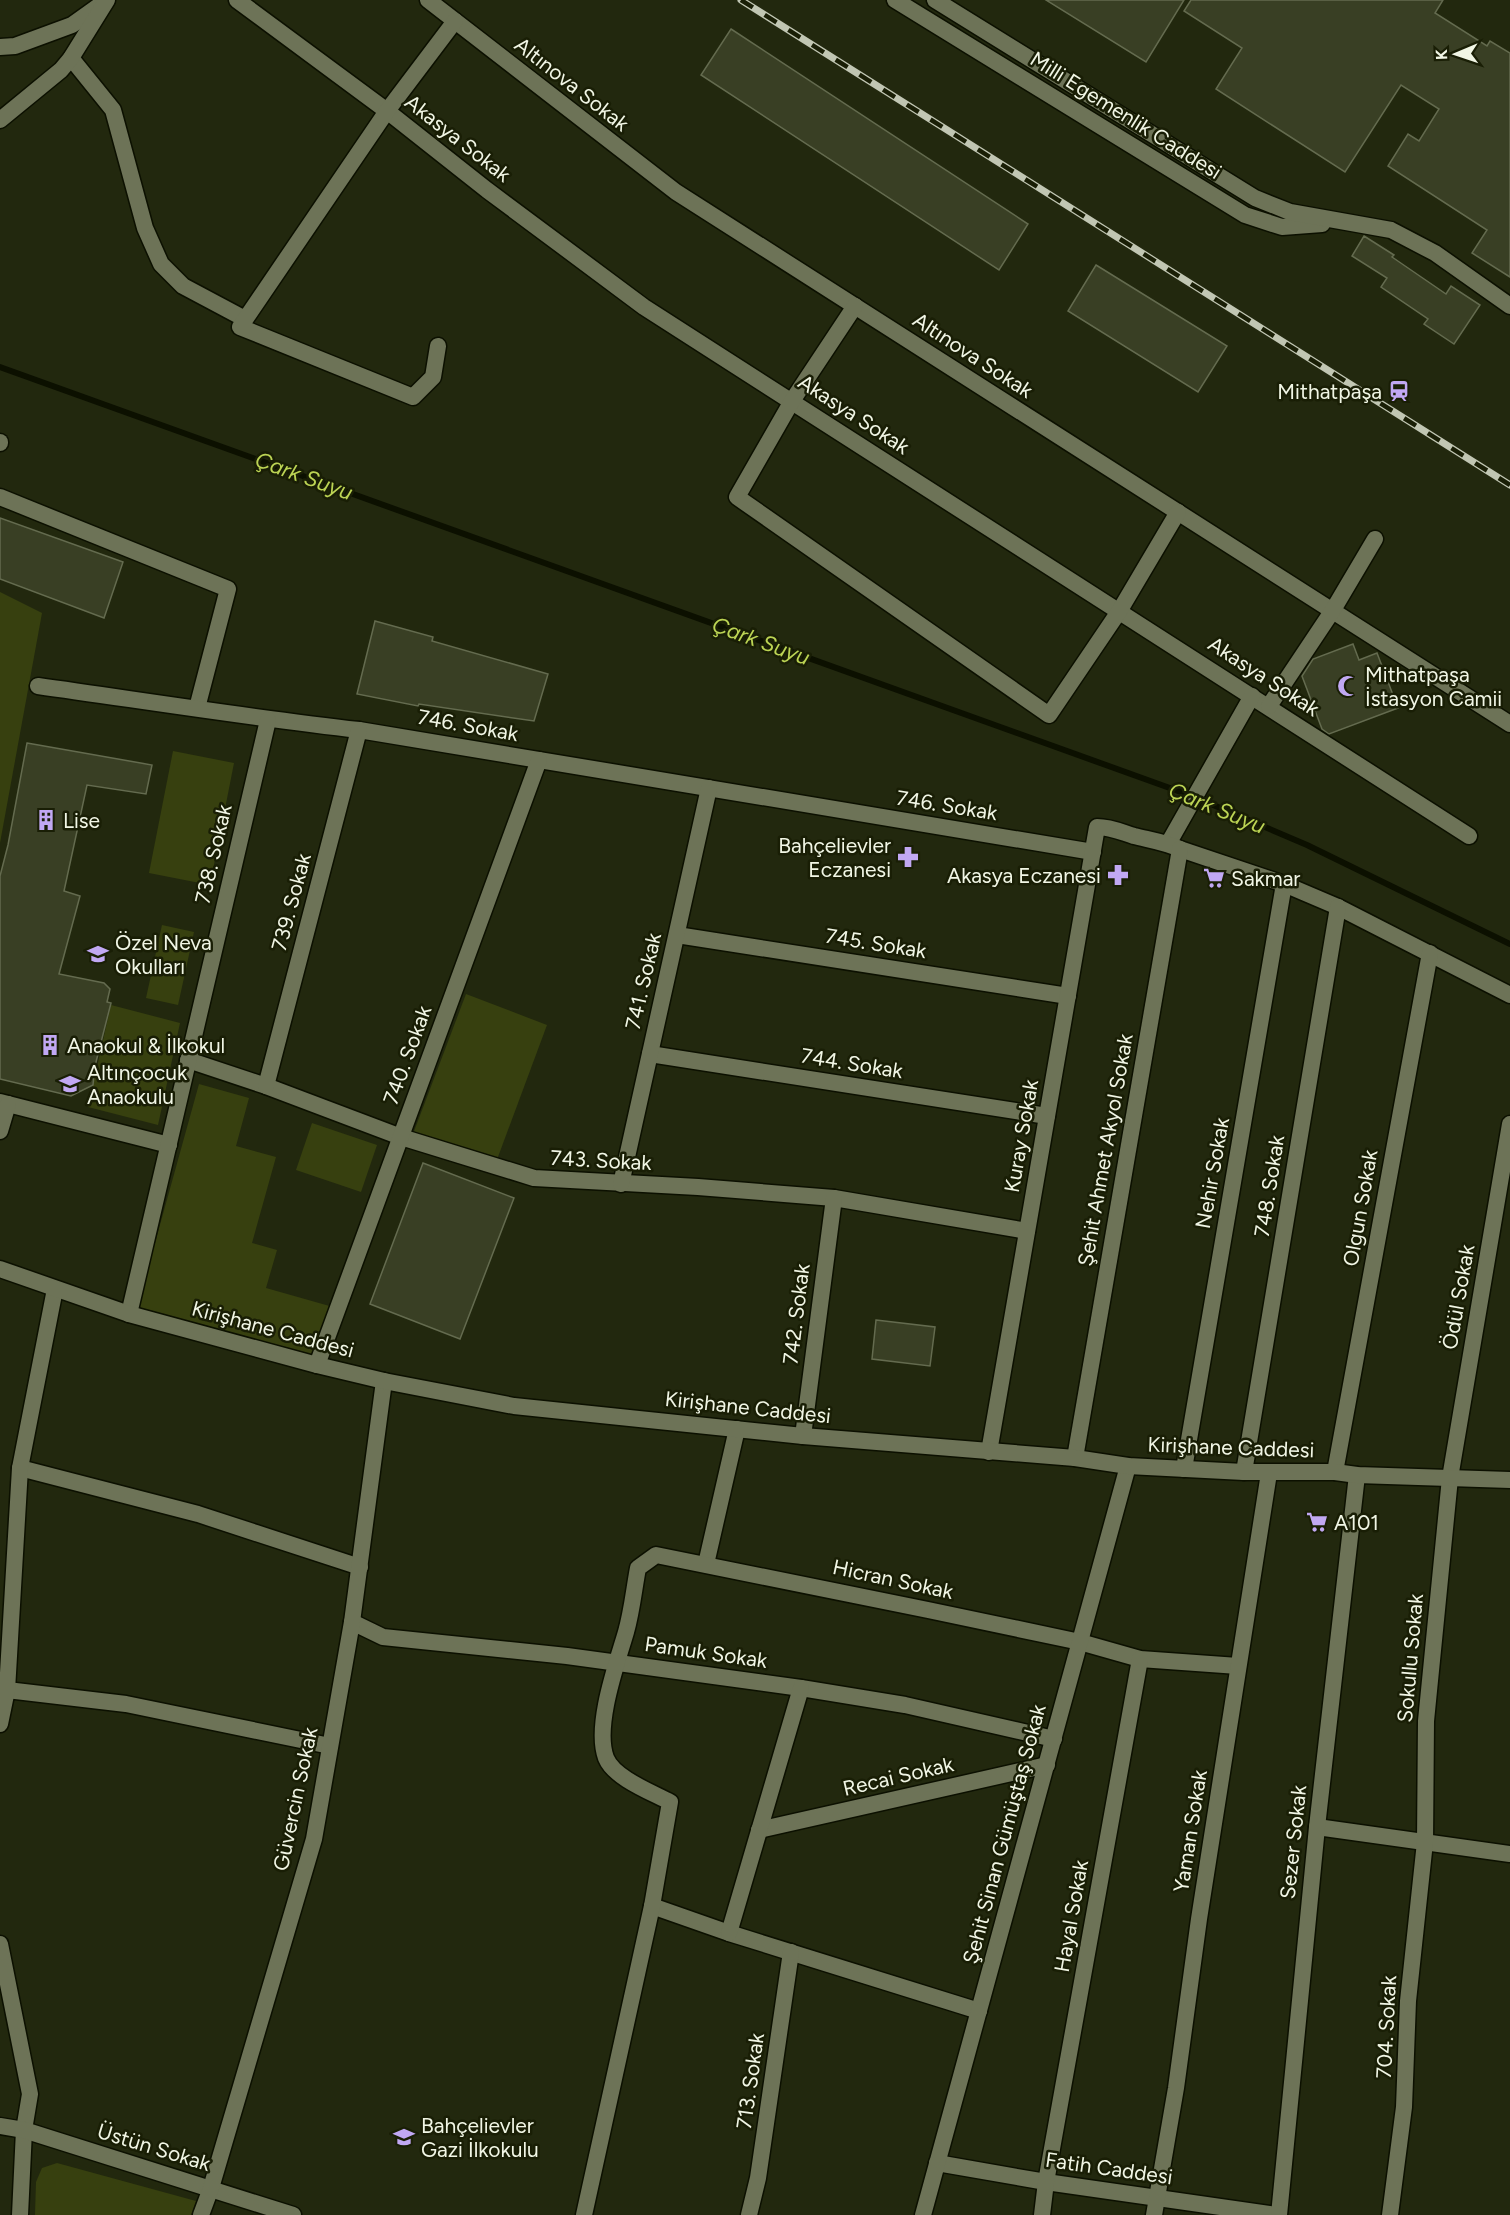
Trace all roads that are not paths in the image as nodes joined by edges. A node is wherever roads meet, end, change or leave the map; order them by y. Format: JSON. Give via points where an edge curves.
{"nodes":[{"id":1,"x":107,"y":0,"type":"edge"},
{"id":2,"x":237,"y":0,"type":"edge"},
{"id":3,"x":428,"y":0,"type":"edge"},
{"id":4,"x":895,"y":0,"type":"edge"},
{"id":5,"x":935,"y":0,"type":"edge"},
{"id":6,"x":455,"y":21,"type":"junction"},
{"id":7,"x":0,"y":47,"type":"edge"},
{"id":8,"x":71,"y":58,"type":"junction"},
{"id":9,"x":387,"y":111,"type":"junction"},
{"id":10,"x":0,"y":120,"type":"edge"},
{"id":11,"x":1347,"y":223,"type":"junction"},
{"id":12,"x":855,"y":306,"type":"junction"},
{"id":13,"x":1510,"y":306,"type":"edge"},
{"id":14,"x":245,"y":319,"type":"junction"},
{"id":15,"x":438,"y":346,"type":"dead end"},
{"id":16,"x":792,"y":401,"type":"junction"},
{"id":17,"x":0,"y":496,"type":"edge"},
{"id":18,"x":1178,"y":512,"type":"junction"},
{"id":19,"x":1375,"y":539,"type":"dead end"},
{"id":20,"x":1120,"y":610,"type":"junction"},
{"id":21,"x":1333,"y":610,"type":"junction"},
{"id":22,"x":38,"y":686,"type":"dead end"},
{"id":23,"x":1252,"y":696,"type":"junction"},
{"id":24,"x":1269,"y":706,"type":"junction"},
{"id":25,"x":197,"y":708,"type":"junction"},
{"id":26,"x":268,"y":720,"type":"junction"},
{"id":27,"x":1510,"y":724,"type":"edge"},
{"id":28,"x":359,"y":730,"type":"junction"},
{"id":29,"x":539,"y":760,"type":"junction"},
{"id":30,"x":709,"y":788,"type":"junction"},
{"id":31,"x":1469,"y":837,"type":"dead end"},
{"id":32,"x":1174,"y":841,"type":"junction"},
{"id":33,"x":1093,"y":852,"type":"junction"},
{"id":34,"x":1284,"y":884,"type":"junction"},
{"id":35,"x":1338,"y":907,"type":"junction"},
{"id":36,"x":676,"y":934,"type":"junction"},
{"id":37,"x":1430,"y":953,"type":"junction"},
{"id":38,"x":1510,"y":995,"type":"edge"},
{"id":39,"x":1068,"y":996,"type":"junction"},
{"id":40,"x":650,"y":1054,"type":"junction"},
{"id":41,"x":188,"y":1060,"type":"junction"},
{"id":42,"x":266,"y":1086,"type":"junction"},
{"id":43,"x":4,"y":1103,"type":"edge"},
{"id":44,"x":1047,"y":1116,"type":"junction"},
{"id":45,"x":1510,"y":1124,"type":"edge"},
{"id":46,"x":0,"y":1131,"type":"edge"},
{"id":47,"x":401,"y":1137,"type":"junction"},
{"id":48,"x":169,"y":1145,"type":"junction"},
{"id":49,"x":621,"y":1184,"type":"junction"},
{"id":50,"x":834,"y":1198,"type":"junction"},
{"id":51,"x":1028,"y":1231,"type":"junction"},
{"id":52,"x":0,"y":1269,"type":"edge"},
{"id":53,"x":55,"y":1289,"type":"junction"},
{"id":54,"x":129,"y":1314,"type":"junction"},
{"id":55,"x":317,"y":1365,"type":"junction"},
{"id":56,"x":384,"y":1381,"type":"junction"},
{"id":57,"x":737,"y":1429,"type":"junction"},
{"id":58,"x":803,"y":1436,"type":"junction"},
{"id":59,"x":989,"y":1452,"type":"junction"},
{"id":60,"x":1075,"y":1458,"type":"junction"},
{"id":61,"x":1128,"y":1466,"type":"junction"},
{"id":62,"x":20,"y":1468,"type":"junction"},
{"id":63,"x":1184,"y":1469,"type":"junction"},
{"id":64,"x":1244,"y":1472,"type":"junction"},
{"id":65,"x":1335,"y":1472,"type":"junction"},
{"id":66,"x":1269,"y":1473,"type":"junction"},
{"id":67,"x":1357,"y":1475,"type":"junction"},
{"id":68,"x":1450,"y":1478,"type":"junction"},
{"id":69,"x":1510,"y":1480,"type":"edge"},
{"id":70,"x":706,"y":1564,"type":"junction"},
{"id":71,"x":360,"y":1567,"type":"junction"},
{"id":72,"x":352,"y":1622,"type":"junction"},
{"id":73,"x":1080,"y":1642,"type":"junction"},
{"id":74,"x":1140,"y":1659,"type":"junction"},
{"id":75,"x":615,"y":1662,"type":"junction"},
{"id":76,"x":1238,"y":1666,"type":"junction"},
{"id":77,"x":801,"y":1688,"type":"junction"},
{"id":78,"x":8,"y":1690,"type":"junction"},
{"id":79,"x":0,"y":1724,"type":"edge"},
{"id":80,"x":1054,"y":1739,"type":"junction"},
{"id":81,"x":330,"y":1746,"type":"junction"},
{"id":82,"x":1047,"y":1765,"type":"junction"},
{"id":83,"x":1317,"y":1827,"type":"junction"},
{"id":84,"x":759,"y":1830,"type":"junction"},
{"id":85,"x":1425,"y":1842,"type":"junction"},
{"id":86,"x":1510,"y":1854,"type":"edge"},
{"id":87,"x":652,"y":1906,"type":"junction"},
{"id":88,"x":729,"y":1933,"type":"junction"},
{"id":89,"x":0,"y":1944,"type":"edge"},
{"id":90,"x":791,"y":1952,"type":"junction"},
{"id":91,"x":979,"y":2011,"type":"junction"},
{"id":92,"x":0,"y":2126,"type":"edge"},
{"id":93,"x":24,"y":2130,"type":"junction"},
{"id":94,"x":937,"y":2163,"type":"junction"},
{"id":95,"x":1046,"y":2182,"type":"junction"},
{"id":96,"x":211,"y":2188,"type":"junction"},
{"id":97,"x":1157,"y":2197,"type":"junction"},
{"id":98,"x":20,"y":2215,"type":"edge"},
{"id":99,"x":201,"y":2215,"type":"edge"},
{"id":100,"x":293,"y":2215,"type":"edge"},
{"id":101,"x":585,"y":2215,"type":"edge"},
{"id":102,"x":749,"y":2215,"type":"edge"},
{"id":103,"x":923,"y":2215,"type":"edge"},
{"id":104,"x":1042,"y":2215,"type":"edge"},
{"id":105,"x":1154,"y":2215,"type":"edge"},
{"id":106,"x":1277,"y":2215,"type":"edge"},
{"id":107,"x":1390,"y":2215,"type":"edge"}],
"edges":[{"from":1,"to":7,"type":"street","via":[[72,25],[15,46]]},
{"from":1,"to":8,"type":"street"},
{"from":2,"to":9,"type":"street","name":"Akasya Sokak"},
{"from":3,"to":6,"type":"street","name":"Altınova Sokak"},
{"from":4,"to":11,"type":"street","name":"Milli Egemenlik Caddesi","via":[[1245,215],[1282,227]]},
{"from":5,"to":11,"type":"street","name":"Milli Egemenlik Caddesi","via":[[1255,198],[1290,212]]},
{"from":6,"to":9,"type":"street"},
{"from":6,"to":12,"type":"street","name":"Altınova Sokak","via":[[676,192]]},
{"from":8,"to":10,"type":"street"},
{"from":8,"to":14,"type":"street","via":[[113,110],[146,228],[161,264],[183,286]]},
{"from":9,"to":14,"type":"street"},
{"from":9,"to":16,"type":"street","name":"Akasya Sokak","via":[[644,307]]},
{"from":11,"to":13,"type":"street","name":"Milli Egemenlik Caddesi","via":[[1391,230],[1435,253]]},
{"from":12,"to":16,"type":"street"},
{"from":12,"to":18,"type":"street","name":"Altınova Sokak"},
{"from":14,"to":15,"type":"street","via":[[240,327],[413,398],[433,377]]},
{"from":16,"to":20,"type":"street","name":"Akasya Sokak"},
{"from":16,"to":20,"type":"street","via":[[737,496],[1049,715]]},
{"from":17,"to":25,"type":"street","via":[[228,589]]},
{"from":18,"to":20,"type":"street"},
{"from":18,"to":21,"type":"street","name":"Altınova Sokak"},
{"from":19,"to":21,"type":"street"},
{"from":20,"to":23,"type":"street","name":"Akasya Sokak"},
{"from":21,"to":24,"type":"street"},
{"from":21,"to":27,"type":"street","name":"Altınova Sokak"},
{"from":22,"to":25,"type":"street","name":"746. Sokak"},
{"from":23,"to":24,"type":"street","name":"Akasya Sokak"},
{"from":23,"to":32,"type":"street","name":"Şehit Ahmet Akyol Sokak","via":[[1202,781]]},
{"from":24,"to":31,"type":"street","name":"Akasya Sokak"},
{"from":25,"to":26,"type":"street","name":"746. Sokak"},
{"from":26,"to":28,"type":"street","name":"746. Sokak"},
{"from":26,"to":41,"type":"street","name":"738. Sokak"},
{"from":28,"to":29,"type":"street","name":"746. Sokak"},
{"from":28,"to":42,"type":"street","name":"739. Sokak"},
{"from":29,"to":30,"type":"street","name":"746. Sokak"},
{"from":29,"to":47,"type":"street","name":"740. Sokak"},
{"from":30,"to":33,"type":"street","name":"746. Sokak"},
{"from":30,"to":36,"type":"street","name":"741. Sokak"},
{"from":32,"to":33,"type":"street","name":"Kuray Sokak","via":[[1097,827]]},
{"from":32,"to":34,"type":"street"},
{"from":32,"to":60,"type":"street","name":"Şehit Ahmet Akyol Sokak"},
{"from":33,"to":39,"type":"street","name":"Kuray Sokak"},
{"from":34,"to":35,"type":"street"},
{"from":34,"to":63,"type":"street","name":"Nehir Sokak"},
{"from":35,"to":37,"type":"street"},
{"from":35,"to":64,"type":"street","name":"748. Sokak"},
{"from":36,"to":39,"type":"street","name":"745. Sokak"},
{"from":36,"to":40,"type":"street","name":"741. Sokak"},
{"from":37,"to":38,"type":"street"},
{"from":37,"to":65,"type":"street","name":"Olgun Sokak"},
{"from":39,"to":44,"type":"street","name":"Kuray Sokak"},
{"from":40,"to":44,"type":"street","name":"744. Sokak"},
{"from":40,"to":49,"type":"street","name":"741. Sokak"},
{"from":41,"to":42,"type":"street","name":"743. Sokak"},
{"from":41,"to":48,"type":"street","name":"738. Sokak"},
{"from":42,"to":47,"type":"street","name":"743. Sokak"},
{"from":43,"to":46,"type":"street"},
{"from":43,"to":48,"type":"street"},
{"from":44,"to":51,"type":"street","name":"Kuray Sokak"},
{"from":45,"to":68,"type":"street","name":"Ödül Sokak"},
{"from":47,"to":49,"type":"street","name":"743. Sokak","via":[[534,1178]]},
{"from":47,"to":55,"type":"street","name":"740. Sokak"},
{"from":48,"to":54,"type":"street","name":"738. Sokak"},
{"from":49,"to":50,"type":"street","name":"743. Sokak"},
{"from":50,"to":51,"type":"street","name":"743. Sokak"},
{"from":50,"to":58,"type":"street","name":"742. Sokak"},
{"from":51,"to":59,"type":"street","name":"Kuray Sokak"},
{"from":52,"to":53,"type":"street","name":"Kirişhane Caddesi"},
{"from":53,"to":54,"type":"street","name":"Kirişhane Caddesi"},
{"from":53,"to":62,"type":"street"},
{"from":54,"to":55,"type":"street","name":"Kirişhane Caddesi"},
{"from":55,"to":56,"type":"street","name":"Kirişhane Caddesi"},
{"from":56,"to":57,"type":"street","name":"Kirişhane Caddesi","via":[[514,1406]]},
{"from":56,"to":71,"type":"street","name":"Güvercin Sokak"},
{"from":57,"to":58,"type":"street","name":"Kirişhane Caddesi"},
{"from":57,"to":70,"type":"street"},
{"from":58,"to":59,"type":"street","name":"Kirişhane Caddesi"},
{"from":59,"to":60,"type":"street","name":"Kirişhane Caddesi"},
{"from":60,"to":61,"type":"street","name":"Kirişhane Caddesi"},
{"from":61,"to":63,"type":"street","name":"Kirişhane Caddesi"},
{"from":61,"to":73,"type":"street","name":"Şehit Sinan Gümüştaş Sokak"},
{"from":62,"to":71,"type":"street","via":[[198,1514]]},
{"from":62,"to":78,"type":"street"},
{"from":63,"to":64,"type":"street","name":"Kirişhane Caddesi"},
{"from":64,"to":66,"type":"street","name":"Kirişhane Caddesi"},
{"from":65,"to":66,"type":"street","name":"Kirişhane Caddesi"},
{"from":65,"to":67,"type":"street","name":"Kirişhane Caddesi"},
{"from":66,"to":76,"type":"street","name":"Yaman Sokak"},
{"from":67,"to":68,"type":"street","name":"Kirişhane Caddesi"},
{"from":67,"to":83,"type":"street","name":"Sezer Sokak"},
{"from":68,"to":69,"type":"street","name":"Kirişhane Caddesi"},
{"from":68,"to":85,"type":"street","name":"Sokullu Sokak","via":[[1426,1721]]},
{"from":70,"to":73,"type":"street","name":"Hicran Sokak"},
{"from":70,"to":75,"type":"street","name":"Hicran Sokak","via":[[656,1555],[638,1568],[627,1630]]},
{"from":71,"to":72,"type":"street","name":"Güvercin Sokak"},
{"from":72,"to":75,"type":"street","name":"Pamuk Sokak","via":[[383,1637]]},
{"from":72,"to":81,"type":"street","name":"Güvercin Sokak"},
{"from":73,"to":74,"type":"street","name":"Hicran Sokak"},
{"from":73,"to":80,"type":"street","name":"Şehit Sinan Gümüştaş Sokak"},
{"from":74,"to":76,"type":"street","name":"Hicran Sokak"},
{"from":74,"to":95,"type":"street","name":"Hayal Sokak"},
{"from":75,"to":77,"type":"street","name":"Pamuk Sokak"},
{"from":75,"to":87,"type":"street","name":"Hicran Sokak","via":[[602,1730],[606,1759],[623,1777],[670,1802]]},
{"from":76,"to":97,"type":"street","name":"Yaman Sokak"},
{"from":77,"to":80,"type":"street","name":"Pamuk Sokak","via":[[905,1705]]},
{"from":77,"to":84,"type":"street"},
{"from":78,"to":79,"type":"street"},
{"from":78,"to":81,"type":"street","via":[[126,1704]]},
{"from":80,"to":82,"type":"street","name":"Şehit Sinan Gümüştaş Sokak"},
{"from":81,"to":96,"type":"street","name":"Güvercin Sokak","via":[[314,1839]]},
{"from":82,"to":84,"type":"street","name":"Recai Sokak"},
{"from":82,"to":91,"type":"street","name":"Şehit Sinan Gümüştaş Sokak"},
{"from":83,"to":85,"type":"street"},
{"from":83,"to":106,"type":"street","name":"Sezer Sokak"},
{"from":84,"to":88,"type":"street"},
{"from":85,"to":86,"type":"street"},
{"from":85,"to":107,"type":"street","name":"704. Sokak","via":[[1408,2001],[1404,2107]]},
{"from":87,"to":88,"type":"street"},
{"from":87,"to":101,"type":"street"},
{"from":88,"to":90,"type":"street"},
{"from":89,"to":93,"type":"street","via":[[30,2094]]},
{"from":90,"to":91,"type":"street"},
{"from":90,"to":102,"type":"street","name":"713. Sokak","via":[[758,2178]]},
{"from":91,"to":94,"type":"street","name":"Şehit Sinan Gümüştaş Sokak"},
{"from":92,"to":93,"type":"street","name":"Üstün Sokak"},
{"from":93,"to":96,"type":"street","name":"Üstün Sokak"},
{"from":93,"to":98,"type":"street"},
{"from":94,"to":95,"type":"street","name":"Fatih Caddesi"},
{"from":94,"to":103,"type":"street","name":"Şehit Sinan Gümüştaş Sokak"},
{"from":95,"to":97,"type":"street","name":"Fatih Caddesi"},
{"from":95,"to":104,"type":"street","name":"Hayal Sokak"},
{"from":96,"to":99,"type":"street","name":"Güvercin Sokak"},
{"from":96,"to":100,"type":"street","name":"Üstün Sokak"},
{"from":97,"to":105,"type":"street","name":"Yaman Sokak"},
{"from":97,"to":106,"type":"street","name":"Fatih Caddesi"}]}
